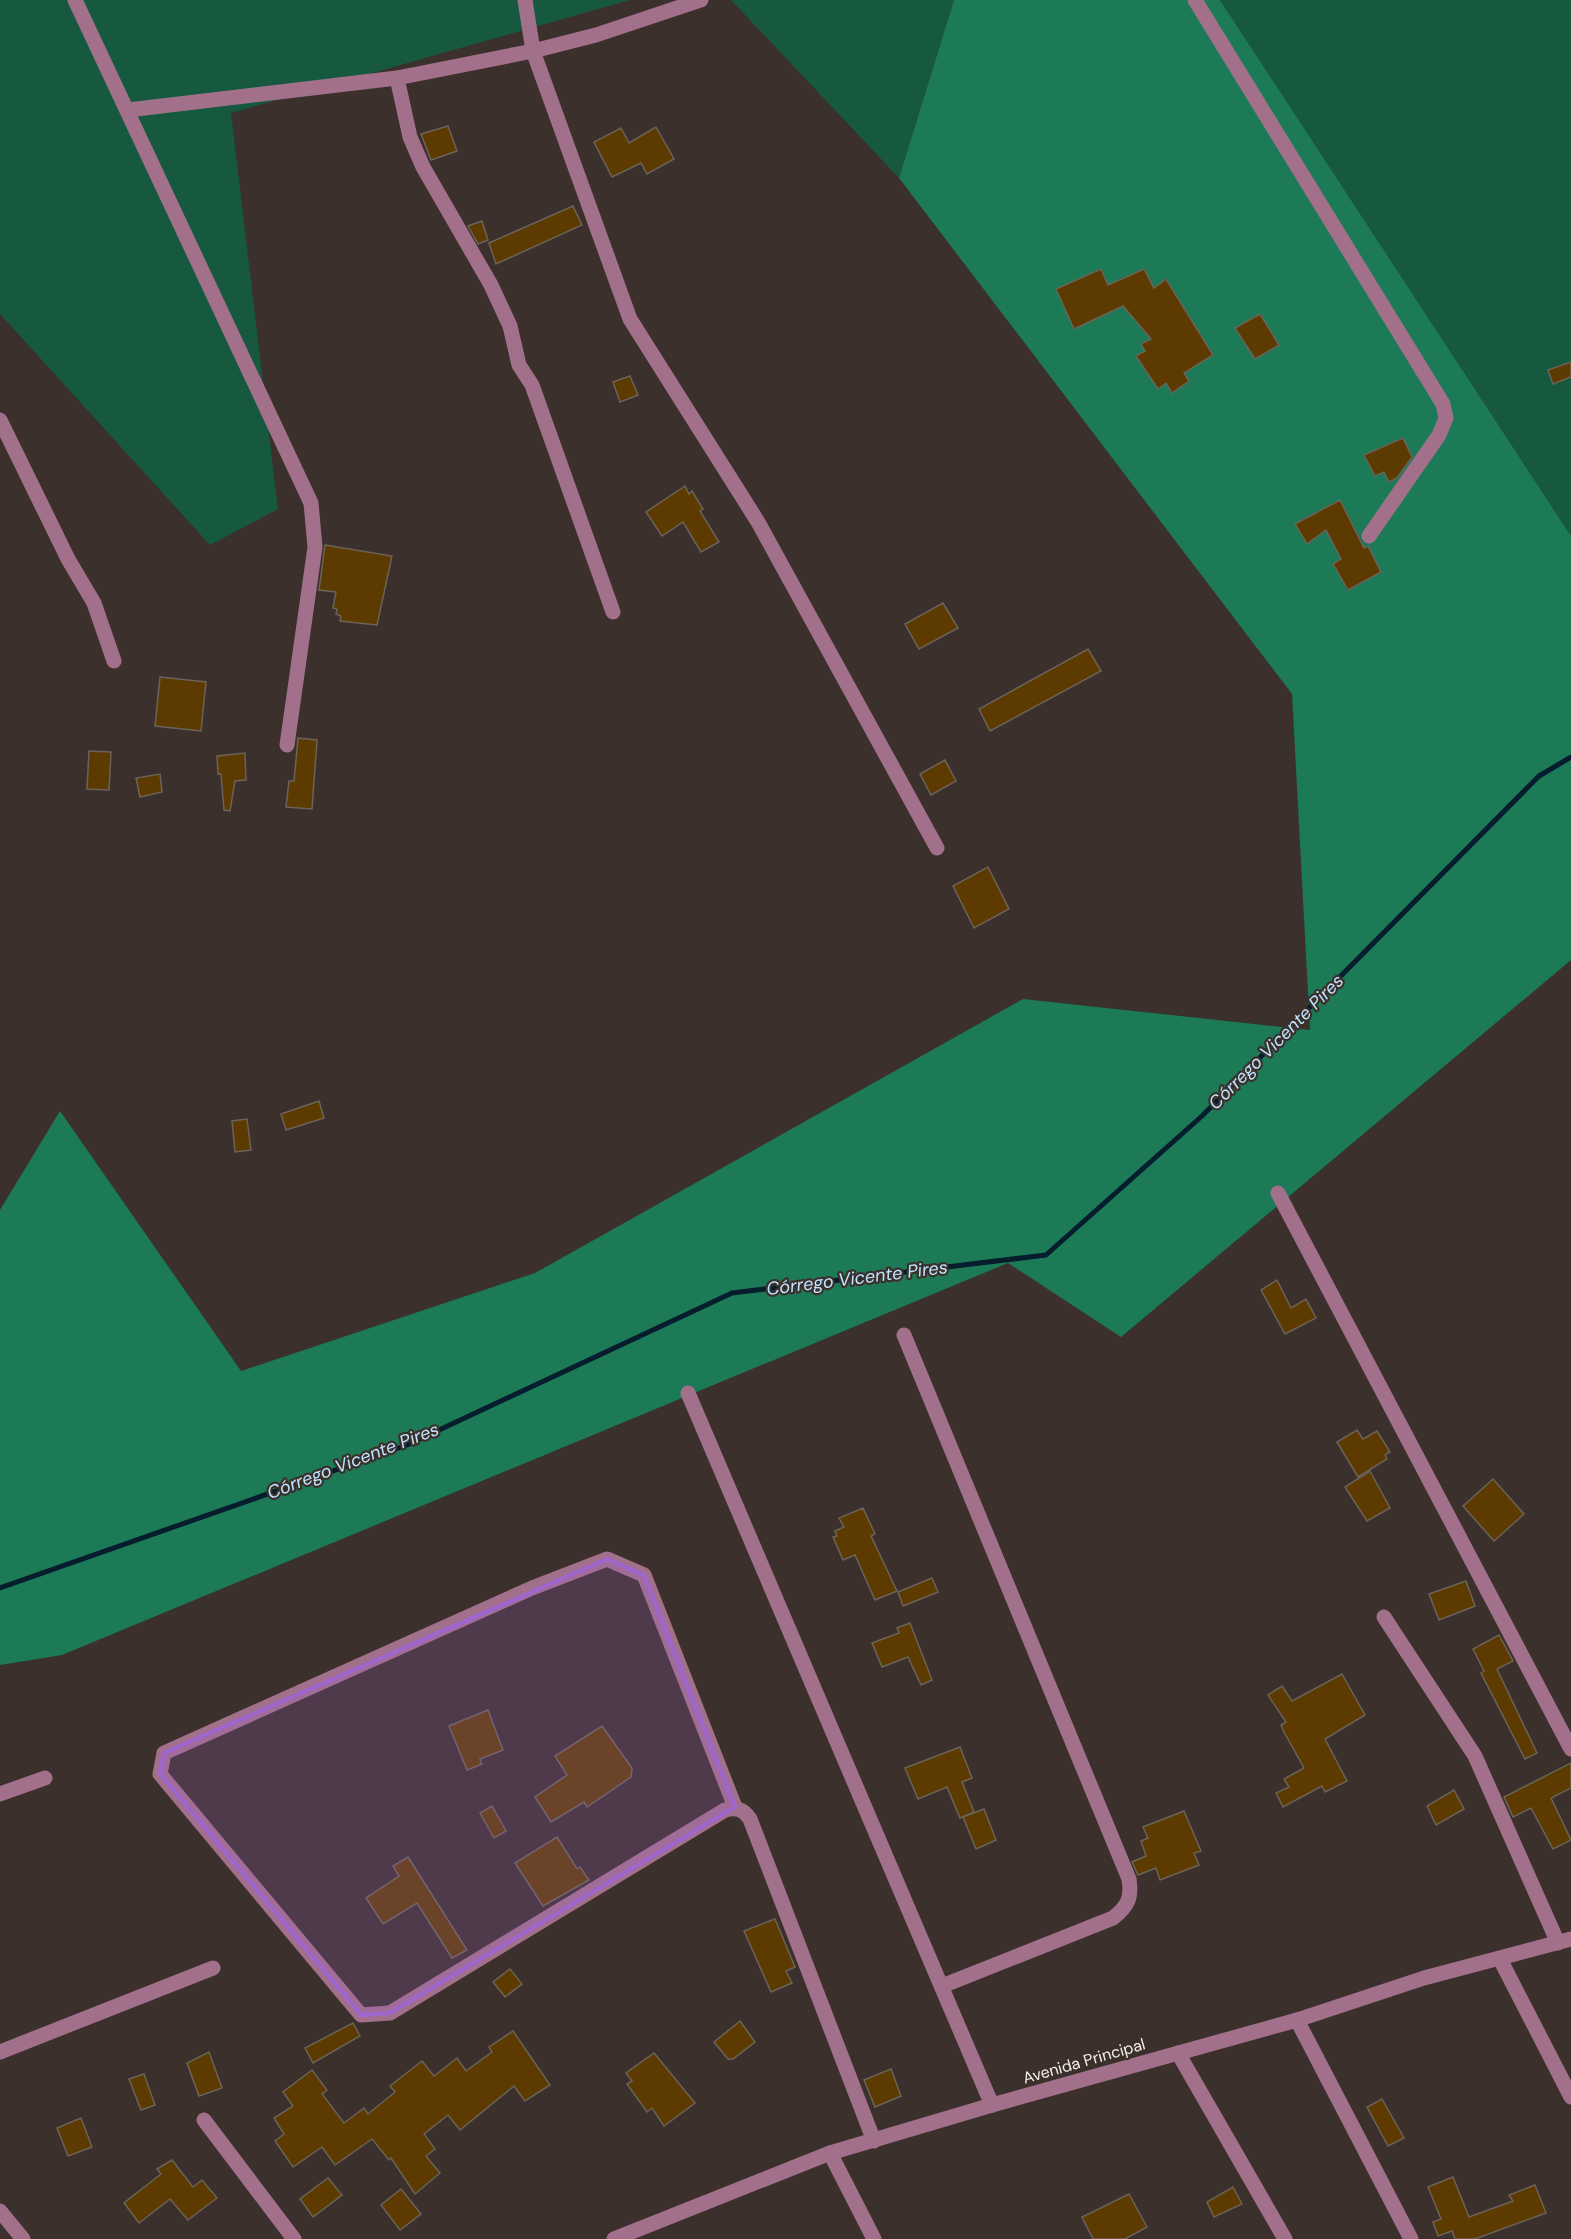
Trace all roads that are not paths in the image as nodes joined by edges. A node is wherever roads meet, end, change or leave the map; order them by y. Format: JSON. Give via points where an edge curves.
{"nodes":[{"id":1,"x":75,"y":0,"type":"edge"},
{"id":2,"x":525,"y":0,"type":"edge"},
{"id":3,"x":701,"y":0,"type":"edge"},
{"id":4,"x":1195,"y":0,"type":"edge"},
{"id":5,"x":533,"y":51,"type":"junction"},
{"id":6,"x":397,"y":78,"type":"junction"},
{"id":7,"x":128,"y":110,"type":"junction"},
{"id":8,"x":0,"y":420,"type":"edge"},
{"id":9,"x":1369,"y":536,"type":"dead end"},
{"id":10,"x":613,"y":612,"type":"dead end"},
{"id":11,"x":114,"y":661,"type":"dead end"},
{"id":12,"x":287,"y":745,"type":"dead end"},
{"id":13,"x":937,"y":848,"type":"dead end"},
{"id":14,"x":1278,"y":1193,"type":"dead end"},
{"id":15,"x":904,"y":1335,"type":"dead end"},
{"id":16,"x":688,"y":1393,"type":"dead end"},
{"id":17,"x":1384,"y":1617,"type":"dead end"},
{"id":18,"x":1571,"y":1749,"type":"edge"},
{"id":19,"x":45,"y":1778,"type":"dead end"},
{"id":20,"x":0,"y":1794,"type":"edge"},
{"id":21,"x":735,"y":1808,"type":"junction"},
{"id":22,"x":1564,"y":1941,"type":"edge"},
{"id":23,"x":1500,"y":1959,"type":"junction"},
{"id":24,"x":213,"y":1968,"type":"dead end"},
{"id":25,"x":942,"y":1986,"type":"junction"},
{"id":26,"x":1297,"y":2020,"type":"junction"},
{"id":27,"x":0,"y":2052,"type":"edge"},
{"id":28,"x":1178,"y":2053,"type":"junction"},
{"id":29,"x":1571,"y":2097,"type":"edge"},
{"id":30,"x":992,"y":2105,"type":"junction"},
{"id":31,"x":204,"y":2120,"type":"dead end"},
{"id":32,"x":874,"y":2140,"type":"junction"},
{"id":33,"x":830,"y":2154,"type":"junction"},
{"id":34,"x":0,"y":2211,"type":"edge"},
{"id":35,"x":23,"y":2239,"type":"edge"},
{"id":36,"x":294,"y":2239,"type":"edge"},
{"id":37,"x":614,"y":2239,"type":"edge"},
{"id":38,"x":874,"y":2239,"type":"edge"},
{"id":39,"x":1285,"y":2239,"type":"edge"},
{"id":40,"x":1411,"y":2239,"type":"edge"}],
"edges":[{"from":1,"to":7,"type":"street"},
{"from":2,"to":5,"type":"street"},
{"from":3,"to":5,"type":"street"},
{"from":4,"to":9,"type":"street","via":[[1443,404],[1446,418],[1439,435]]},
{"from":5,"to":6,"type":"street"},
{"from":5,"to":13,"type":"street","via":[[630,319],[758,522]]},
{"from":6,"to":7,"type":"street"},
{"from":6,"to":10,"type":"street","via":[[410,137],[423,167],[491,285],[510,326],[519,365],[532,385]]},
{"from":7,"to":12,"type":"street","via":[[311,503],[315,547]]},
{"from":8,"to":11,"type":"street","via":[[68,559],[94,603]]},
{"from":14,"to":18,"type":"street"},
{"from":15,"to":25,"type":"street","via":[[1129,1879],[1131,1894],[1125,1908],[1113,1918]]},
{"from":16,"to":25,"type":"street"},
{"from":17,"to":22,"type":"street","via":[[1474,1756]]},
{"from":19,"to":20,"type":"street"},
{"from":21,"to":21,"type":"street","via":[[644,1575],[608,1559],[532,1588],[164,1753],[160,1774],[361,2015],[390,2013],[725,1810]]},
{"from":21,"to":32,"type":"street","via":[[744,1810],[750,1819]]},
{"from":22,"to":23,"type":"street","name":"Avenida Principal"},
{"from":23,"to":26,"type":"street","name":"Avenida Principal","via":[[1424,1978]]},
{"from":23,"to":29,"type":"street"},
{"from":24,"to":27,"type":"street"},
{"from":25,"to":30,"type":"street"},
{"from":26,"to":28,"type":"street","name":"Avenida Principal"},
{"from":26,"to":40,"type":"street"},
{"from":28,"to":30,"type":"street","name":"Avenida Principal"},
{"from":28,"to":39,"type":"street"},
{"from":30,"to":32,"type":"street","name":"Avenida Principal"},
{"from":31,"to":36,"type":"street"},
{"from":32,"to":33,"type":"street","name":"Avenida Principal"},
{"from":33,"to":37,"type":"street","name":"Avenida Principal"},
{"from":33,"to":38,"type":"street"},
{"from":34,"to":35,"type":"street"}]}
